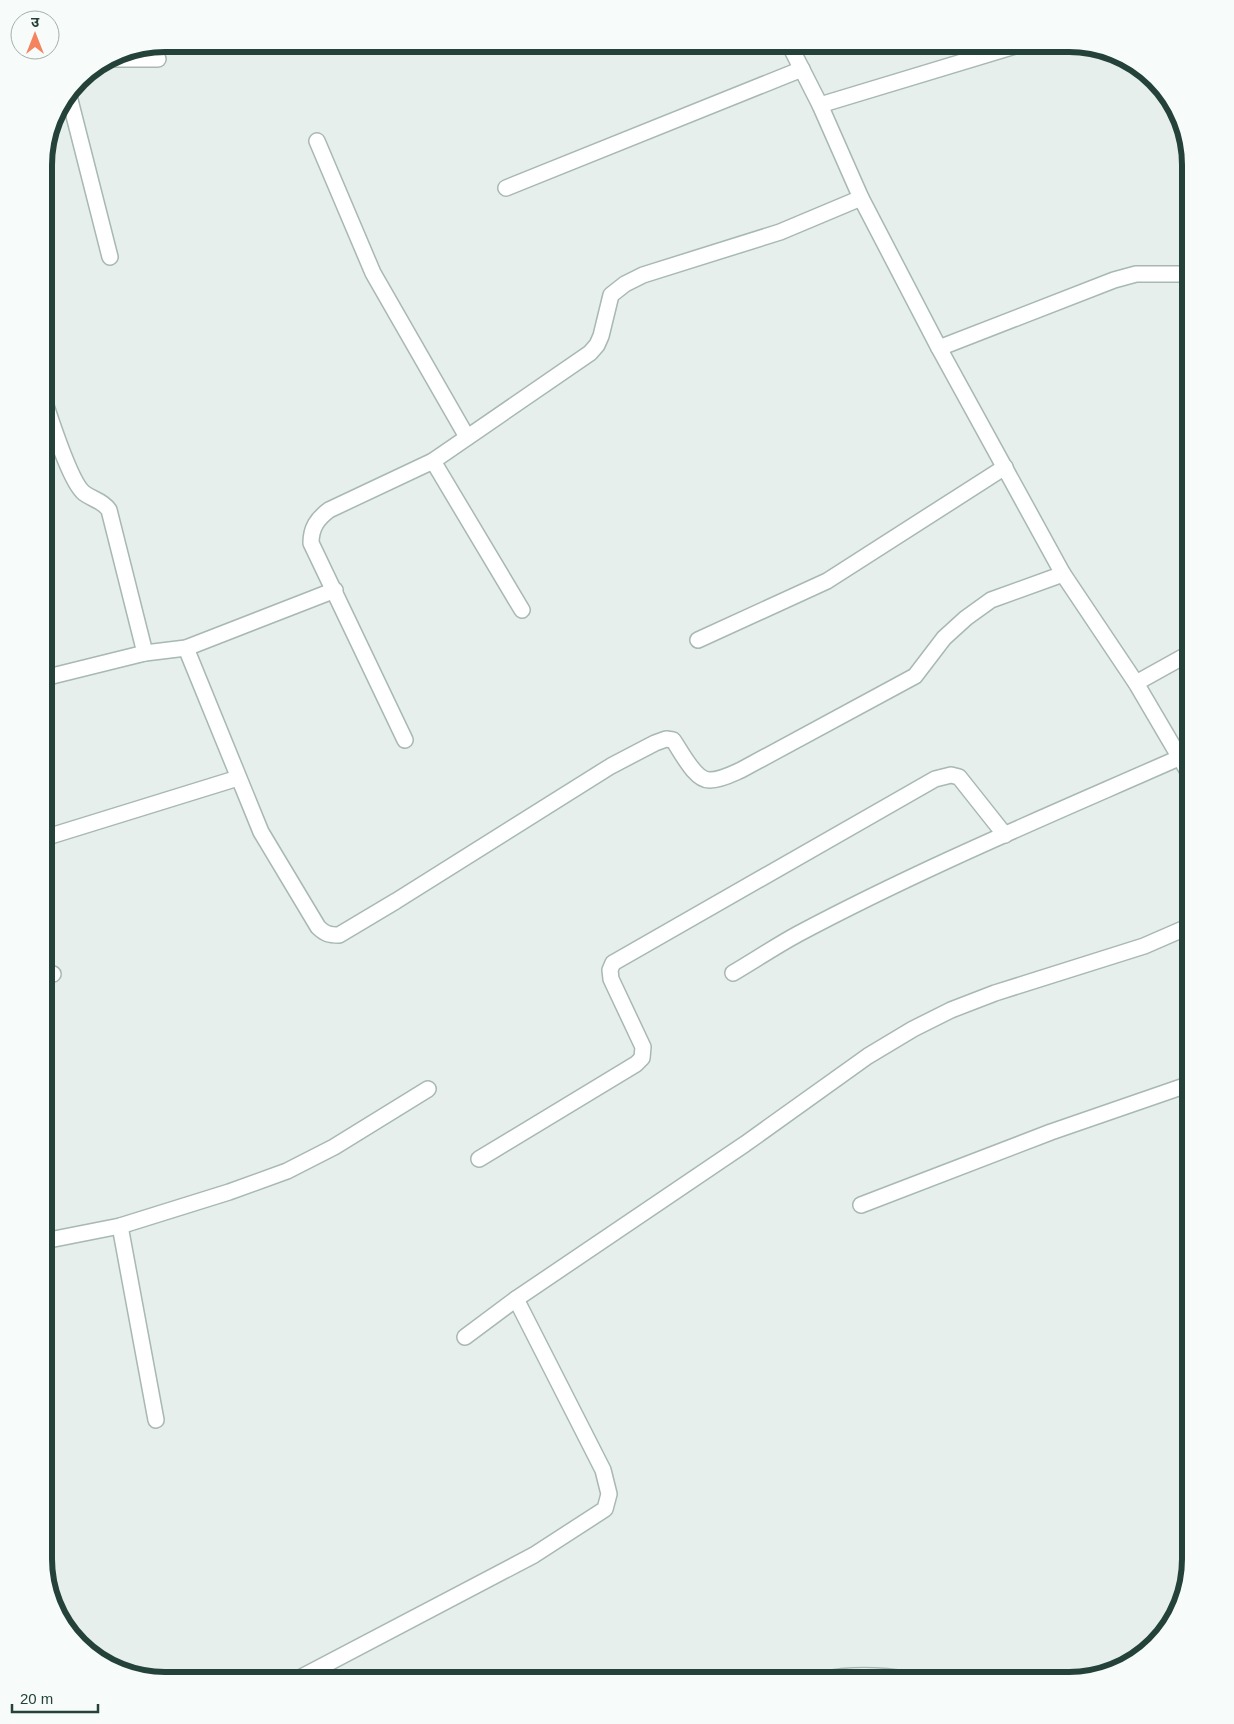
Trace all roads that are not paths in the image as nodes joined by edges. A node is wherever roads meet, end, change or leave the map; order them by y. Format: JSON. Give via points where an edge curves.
{"nodes":[{"id":1,"x":794,"y":53,"type":"edge"},
{"id":2,"x":993,"y":53,"type":"edge"},
{"id":3,"x":124,"y":60,"type":"edge"},
{"id":4,"x":158,"y":60,"type":"dead end"},
{"id":5,"x":802,"y":69,"type":"junction"},
{"id":6,"x":71,"y":104,"type":"edge"},
{"id":7,"x":820,"y":105,"type":"junction"},
{"id":8,"x":317,"y":141,"type":"dead end"},
{"id":9,"x":506,"y":188,"type":"dead end"},
{"id":10,"x":861,"y":198,"type":"junction"},
{"id":11,"x":110,"y":257,"type":"dead end"},
{"id":12,"x":1182,"y":274,"type":"edge"},
{"id":13,"x":939,"y":348,"type":"junction"},
{"id":14,"x":53,"y":424,"type":"edge"},
{"id":15,"x":467,"y":437,"type":"junction"},
{"id":16,"x":433,"y":461,"type":"junction"},
{"id":17,"x":1005,"y":467,"type":"junction"},
{"id":18,"x":1063,"y":574,"type":"junction"},
{"id":19,"x":335,"y":590,"type":"junction"},
{"id":20,"x":522,"y":610,"type":"dead end"},
{"id":21,"x":698,"y":640,"type":"dead end"},
{"id":22,"x":186,"y":648,"type":"junction"},
{"id":23,"x":145,"y":653,"type":"junction"},
{"id":24,"x":1182,"y":657,"type":"edge"},
{"id":25,"x":53,"y":676,"type":"edge"},
{"id":26,"x":1136,"y":683,"type":"junction"},
{"id":27,"x":405,"y":740,"type":"dead end"},
{"id":28,"x":1181,"y":757,"type":"joint"},
{"id":29,"x":238,"y":778,"type":"junction"},
{"id":30,"x":53,"y":835,"type":"edge"},
{"id":31,"x":1005,"y":835,"type":"junction"},
{"id":32,"x":1182,"y":929,"type":"edge"},
{"id":33,"x":733,"y":973,"type":"dead end"},
{"id":34,"x":1182,"y":1087,"type":"edge"},
{"id":35,"x":428,"y":1089,"type":"dead end"},
{"id":36,"x":479,"y":1159,"type":"dead end"},
{"id":37,"x":861,"y":1205,"type":"dead end"},
{"id":38,"x":120,"y":1226,"type":"junction"},
{"id":39,"x":52,"y":1239,"type":"edge"},
{"id":40,"x":516,"y":1299,"type":"junction"},
{"id":41,"x":465,"y":1337,"type":"dead end"},
{"id":42,"x":156,"y":1420,"type":"dead end"},
{"id":43,"x":313,"y":1671,"type":"edge"}],
"edges":[{"from":1,"to":5,"type":"street"},
{"from":2,"to":7,"type":"street"},
{"from":3,"to":4,"type":"street"},
{"from":5,"to":7,"type":"street"},
{"from":5,"to":9,"type":"street"},
{"from":6,"to":11,"type":"street"},
{"from":7,"to":10,"type":"street"},
{"from":8,"to":15,"type":"street","via":[[372,273]]},
{"from":10,"to":13,"type":"street"},
{"from":10,"to":15,"type":"street","via":[[780,232],[625,284],[611,295],[598,345],[590,353]]},
{"from":12,"to":13,"type":"street","via":[[1136,274],[1114,280]]},
{"from":13,"to":17,"type":"street"},
{"from":14,"to":23,"type":"street","via":[[73,480],[84,493],[100,500],[109,510]]},
{"from":15,"to":16,"type":"street"},
{"from":16,"to":19,"type":"street","via":[[329,510],[313,527],[311,543]]},
{"from":16,"to":20,"type":"street"},
{"from":17,"to":18,"type":"street"},
{"from":17,"to":21,"type":"street","via":[[827,581]]},
{"from":18,"to":26,"type":"street"},
{"from":18,"to":29,"type":"street","via":[[991,600],[944,638],[916,676],[741,770],[709,780],[700,777],[673,740],[655,743],[611,766],[339,935],[324,933],[310,915],[262,832]]},
{"from":19,"to":22,"type":"street"},
{"from":19,"to":27,"type":"street"},
{"from":22,"to":23,"type":"street"},
{"from":22,"to":29,"type":"street"},
{"from":23,"to":25,"type":"street"},
{"from":24,"to":26,"type":"street"},
{"from":26,"to":28,"type":"street"},
{"from":28,"to":31,"type":"street"},
{"from":29,"to":30,"type":"street"},
{"from":31,"to":33,"type":"street","via":[[797,935]]},
{"from":31,"to":36,"type":"street","via":[[959,777],[951,775],[935,779],[614,963],[610,970],[611,978],[639,1036],[642,1058]]},
{"from":32,"to":40,"type":"street","via":[[1144,946],[968,1003],[914,1029],[868,1056],[745,1144]]},
{"from":34,"to":37,"type":"street","via":[[1051,1132]]},
{"from":35,"to":38,"type":"street","via":[[334,1147],[288,1170]]},
{"from":38,"to":39,"type":"street"},
{"from":38,"to":42,"type":"street"},
{"from":40,"to":41,"type":"street"},
{"from":40,"to":43,"type":"street","via":[[603,1470],[610,1494],[605,1509],[534,1555]]}]}
